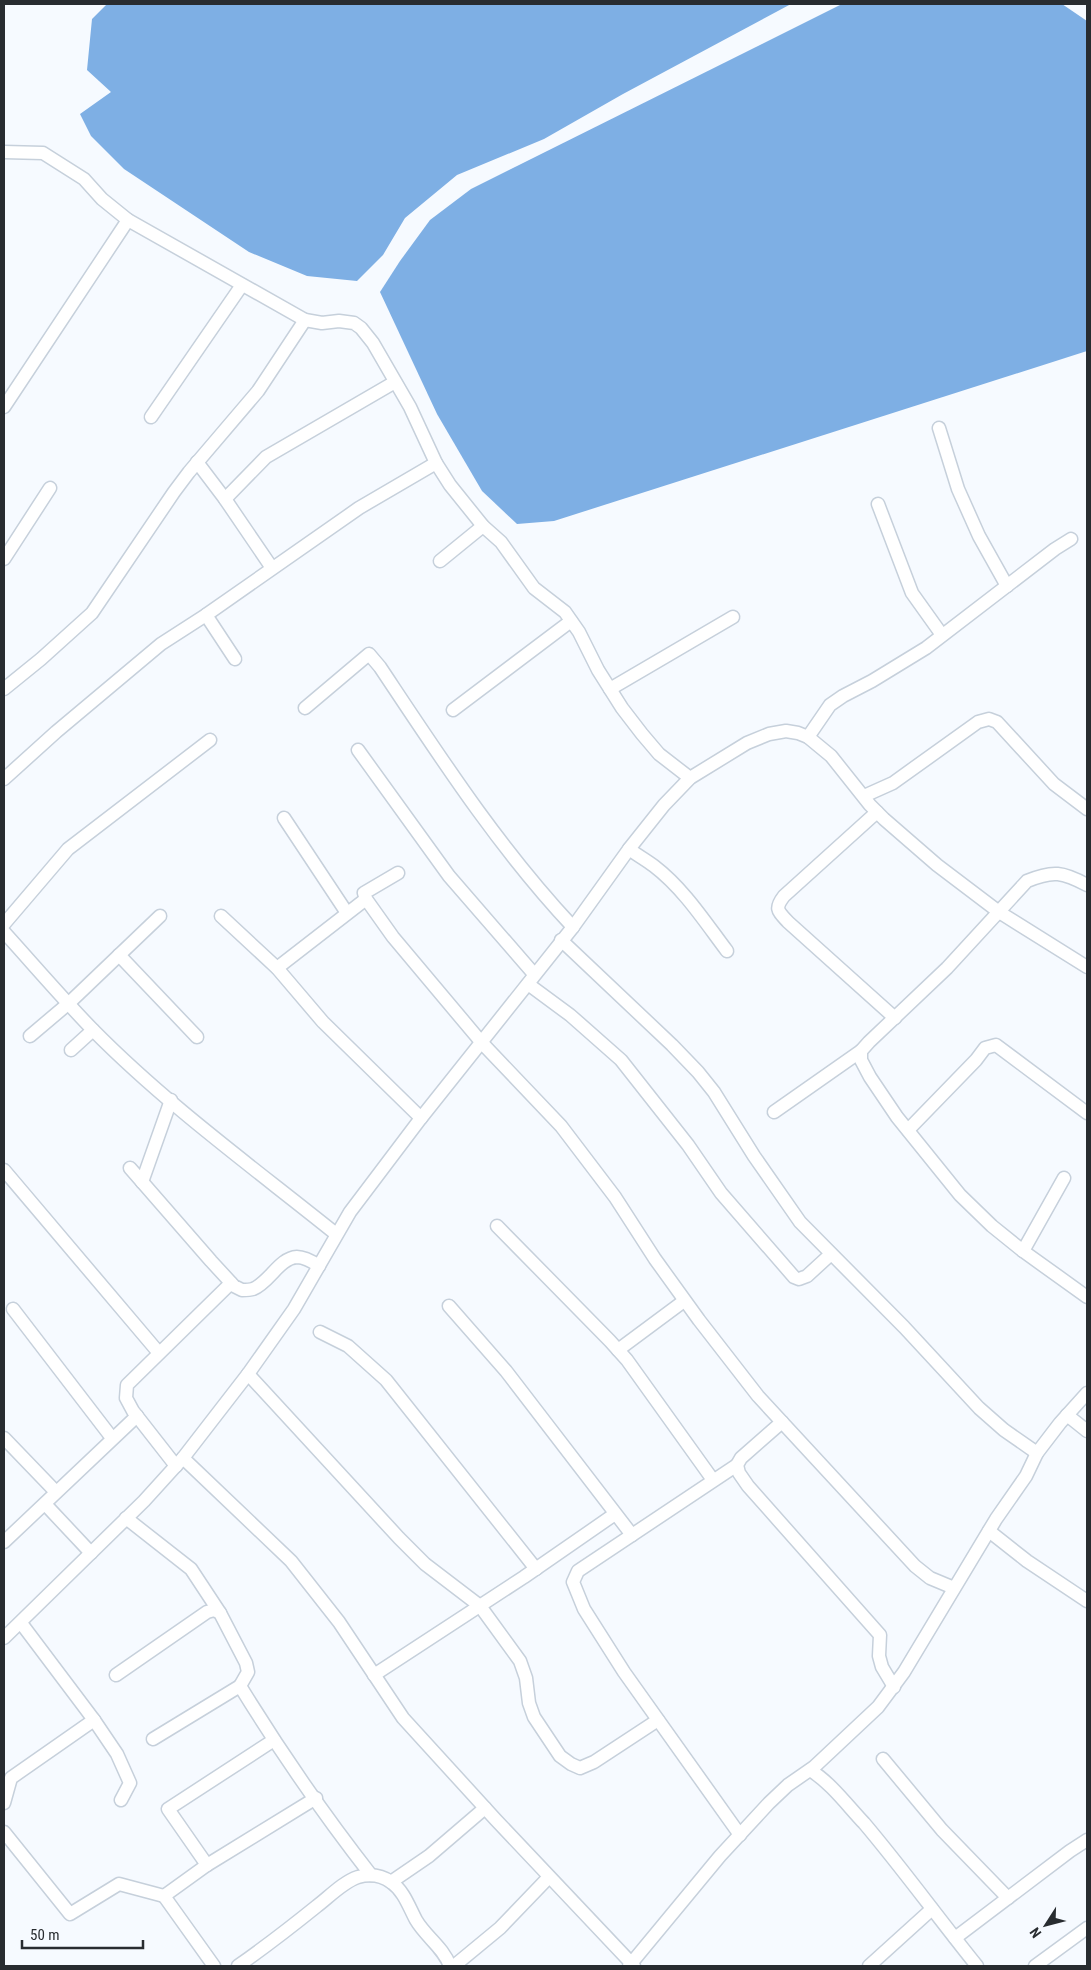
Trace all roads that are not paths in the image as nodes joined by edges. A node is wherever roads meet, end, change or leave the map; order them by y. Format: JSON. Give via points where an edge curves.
{"nodes":[{"id":1,"x":4,"y":152,"type":"edge"},
{"id":2,"x":128,"y":220,"type":"junction"},
{"id":3,"x":242,"y":285,"type":"junction"},
{"id":4,"x":305,"y":320,"type":"junction"},
{"id":5,"x":395,"y":382,"type":"junction"},
{"id":6,"x":4,"y":407,"type":"edge"},
{"id":7,"x":151,"y":417,"type":"dead end"},
{"id":8,"x":939,"y":428,"type":"dead end"},
{"id":9,"x":198,"y":462,"type":"junction"},
{"id":10,"x":436,"y":463,"type":"junction"},
{"id":11,"x":50,"y":488,"type":"dead end"},
{"id":12,"x":225,"y":499,"type":"junction"},
{"id":13,"x":878,"y":504,"type":"dead end"},
{"id":14,"x":483,"y":526,"type":"junction"},
{"id":15,"x":1070,"y":540,"type":"dead end"},
{"id":16,"x":4,"y":558,"type":"edge"},
{"id":17,"x":440,"y":561,"type":"dead end"},
{"id":18,"x":272,"y":568,"type":"junction"},
{"id":19,"x":1007,"y":586,"type":"junction"},
{"id":20,"x":206,"y":616,"type":"junction"},
{"id":21,"x":733,"y":617,"type":"dead end"},
{"id":22,"x":571,"y":621,"type":"junction"},
{"id":23,"x":942,"y":635,"type":"junction"},
{"id":24,"x":235,"y":659,"type":"dead end"},
{"id":25,"x":4,"y":689,"type":"edge"},
{"id":26,"x":610,"y":689,"type":"junction"},
{"id":27,"x":305,"y":708,"type":"dead end"},
{"id":28,"x":453,"y":710,"type":"dead end"},
{"id":29,"x":808,"y":737,"type":"junction"},
{"id":30,"x":210,"y":740,"type":"dead end"},
{"id":31,"x":358,"y":750,"type":"dead end"},
{"id":32,"x":690,"y":778,"type":"junction"},
{"id":33,"x":4,"y":779,"type":"edge"},
{"id":34,"x":864,"y":796,"type":"junction"},
{"id":35,"x":1087,"y":809,"type":"edge"},
{"id":36,"x":877,"y":812,"type":"junction"},
{"id":37,"x":284,"y":818,"type":"dead end"},
{"id":38,"x":629,"y":849,"type":"junction"},
{"id":39,"x":398,"y":873,"type":"dead end"},
{"id":40,"x":1087,"y":885,"type":"edge"},
{"id":41,"x":366,"y":899,"type":"junction"},
{"id":42,"x":999,"y":912,"type":"junction"},
{"id":43,"x":347,"y":913,"type":"junction"},
{"id":44,"x":160,"y":916,"type":"dead end"},
{"id":45,"x":222,"y":916,"type":"dead end"},
{"id":46,"x":4,"y":924,"type":"edge"},
{"id":47,"x":573,"y":927,"type":"junction"},
{"id":48,"x":4,"y":932,"type":"edge"},
{"id":49,"x":561,"y":940,"type":"junction"},
{"id":50,"x":727,"y":951,"type":"dead end"},
{"id":51,"x":118,"y":955,"type":"junction"},
{"id":52,"x":1087,"y":967,"type":"edge"},
{"id":53,"x":277,"y":968,"type":"junction"},
{"id":54,"x":531,"y":979,"type":"junction"},
{"id":55,"x":69,"y":1003,"type":"junction"},
{"id":56,"x":895,"y":1018,"type":"junction"},
{"id":57,"x":93,"y":1030,"type":"junction"},
{"id":58,"x":30,"y":1036,"type":"dead end"},
{"id":59,"x":197,"y":1037,"type":"dead end"},
{"id":60,"x":482,"y":1042,"type":"junction"},
{"id":61,"x":71,"y":1050,"type":"dead end"},
{"id":62,"x":861,"y":1051,"type":"junction"},
{"id":63,"x":171,"y":1100,"type":"junction"},
{"id":64,"x":774,"y":1112,"type":"dead end"},
{"id":65,"x":1087,"y":1113,"type":"edge"},
{"id":66,"x":420,"y":1118,"type":"junction"},
{"id":67,"x":908,"y":1130,"type":"junction"},
{"id":68,"x":130,"y":1168,"type":"dead end"},
{"id":69,"x":4,"y":1170,"type":"edge"},
{"id":70,"x":1064,"y":1178,"type":"dead end"},
{"id":71,"x":142,"y":1182,"type":"junction"},
{"id":72,"x":498,"y":1226,"type":"dead end"},
{"id":73,"x":336,"y":1234,"type":"junction"},
{"id":74,"x":1023,"y":1251,"type":"junction"},
{"id":75,"x":831,"y":1254,"type":"junction"},
{"id":76,"x":319,"y":1266,"type":"junction"},
{"id":77,"x":231,"y":1282,"type":"junction"},
{"id":78,"x":1087,"y":1297,"type":"edge"},
{"id":79,"x":684,"y":1301,"type":"junction"},
{"id":80,"x":449,"y":1306,"type":"dead end"},
{"id":81,"x":13,"y":1309,"type":"dead end"},
{"id":82,"x":320,"y":1332,"type":"dead end"},
{"id":83,"x":618,"y":1350,"type":"junction"},
{"id":84,"x":159,"y":1353,"type":"junction"},
{"id":85,"x":248,"y":1374,"type":"junction"},
{"id":86,"x":1087,"y":1393,"type":"edge"},
{"id":87,"x":1067,"y":1415,"type":"junction"},
{"id":88,"x":137,"y":1416,"type":"junction"},
{"id":89,"x":782,"y":1422,"type":"junction"},
{"id":90,"x":1085,"y":1429,"type":"edge"},
{"id":91,"x":4,"y":1438,"type":"edge"},
{"id":92,"x":112,"y":1438,"type":"junction"},
{"id":93,"x":1037,"y":1453,"type":"junction"},
{"id":94,"x":180,"y":1462,"type":"junction"},
{"id":95,"x":737,"y":1465,"type":"junction"},
{"id":96,"x":713,"y":1480,"type":"junction"},
{"id":97,"x":56,"y":1492,"type":"junction"},
{"id":98,"x":45,"y":1504,"type":"junction"},
{"id":99,"x":615,"y":1514,"type":"junction"},
{"id":100,"x":126,"y":1518,"type":"junction"},
{"id":101,"x":989,"y":1531,"type":"junction"},
{"id":102,"x":632,"y":1535,"type":"junction"},
{"id":103,"x":4,"y":1542,"type":"edge"},
{"id":104,"x":91,"y":1553,"type":"junction"},
{"id":105,"x":536,"y":1569,"type":"junction"},
{"id":106,"x":954,"y":1588,"type":"junction"},
{"id":107,"x":1087,"y":1601,"type":"edge"},
{"id":108,"x":480,"y":1606,"type":"junction"},
{"id":109,"x":220,"y":1613,"type":"junction"},
{"id":110,"x":21,"y":1623,"type":"junction"},
{"id":111,"x":4,"y":1638,"type":"edge"},
{"id":112,"x":116,"y":1675,"type":"dead end"},
{"id":113,"x":374,"y":1675,"type":"junction"},
{"id":114,"x":240,"y":1686,"type":"junction"},
{"id":115,"x":894,"y":1687,"type":"junction"},
{"id":116,"x":94,"y":1720,"type":"junction"},
{"id":117,"x":658,"y":1720,"type":"junction"},
{"id":118,"x":152,"y":1739,"type":"dead end"},
{"id":119,"x":274,"y":1740,"type":"junction"},
{"id":120,"x":883,"y":1758,"type":"dead end"},
{"id":121,"x":810,"y":1770,"type":"junction"},
{"id":122,"x":316,"y":1798,"type":"junction"},
{"id":123,"x":121,"y":1800,"type":"dead end"},
{"id":124,"x":4,"y":1802,"type":"edge"},
{"id":125,"x":485,"y":1808,"type":"junction"},
{"id":126,"x":4,"y":1832,"type":"edge"},
{"id":127,"x":740,"y":1835,"type":"junction"},
{"id":128,"x":1087,"y":1840,"type":"edge"},
{"id":129,"x":207,"y":1865,"type":"junction"},
{"id":130,"x":371,"y":1875,"type":"junction"},
{"id":131,"x":549,"y":1877,"type":"junction"},
{"id":132,"x":391,"y":1882,"type":"junction"},
{"id":133,"x":164,"y":1896,"type":"junction"},
{"id":134,"x":1008,"y":1898,"type":"junction"},
{"id":135,"x":932,"y":1909,"type":"junction"},
{"id":136,"x":1087,"y":1928,"type":"edge"},
{"id":137,"x":955,"y":1938,"type":"junction"},
{"id":138,"x":632,"y":1965,"type":"edge"},
{"id":139,"x":214,"y":1966,"type":"edge"},
{"id":140,"x":238,"y":1966,"type":"edge"},
{"id":141,"x":450,"y":1966,"type":"edge"},
{"id":142,"x":454,"y":1966,"type":"edge"},
{"id":143,"x":869,"y":1966,"type":"edge"},
{"id":144,"x":977,"y":1966,"type":"edge"},
{"id":145,"x":1035,"y":1966,"type":"edge"}],
"edges":[{"from":1,"to":2,"type":"street","via":[[43,153],[84,179]]},
{"from":2,"to":3,"type":"street"},
{"from":2,"to":6,"type":"street"},
{"from":3,"to":4,"type":"street"},
{"from":3,"to":7,"type":"street"},
{"from":4,"to":5,"type":"street","via":[[354,323],[362,328]]},
{"from":4,"to":9,"type":"street","via":[[258,391]]},
{"from":5,"to":10,"type":"street"},
{"from":5,"to":12,"type":"street","via":[[266,457]]},
{"from":8,"to":19,"type":"street","via":[[958,489]]},
{"from":9,"to":12,"type":"street"},
{"from":9,"to":25,"type":"street","via":[[92,613]]},
{"from":10,"to":14,"type":"street"},
{"from":10,"to":18,"type":"street","via":[[359,508]]},
{"from":11,"to":16,"type":"street"},
{"from":12,"to":18,"type":"street"},
{"from":13,"to":23,"type":"street","via":[[912,593]]},
{"from":14,"to":17,"type":"street"},
{"from":14,"to":22,"type":"street","via":[[501,542],[534,588],[565,612]]},
{"from":15,"to":19,"type":"street"},
{"from":18,"to":20,"type":"street"},
{"from":19,"to":23,"type":"street"},
{"from":20,"to":24,"type":"street"},
{"from":20,"to":33,"type":"street","via":[[161,644]]},
{"from":21,"to":26,"type":"street"},
{"from":22,"to":26,"type":"street"},
{"from":22,"to":28,"type":"street"},
{"from":23,"to":29,"type":"street","via":[[908,660],[830,705]]},
{"from":26,"to":32,"type":"street","via":[[654,747]]},
{"from":27,"to":47,"type":"street","via":[[369,654],[496,838]]},
{"from":29,"to":32,"type":"street","via":[[786,732],[769,734],[747,743]]},
{"from":29,"to":34,"type":"street","via":[[831,756]]},
{"from":30,"to":46,"type":"street","via":[[68,849]]},
{"from":31,"to":54,"type":"street","via":[[450,876]]},
{"from":32,"to":38,"type":"street"},
{"from":34,"to":35,"type":"street","via":[[892,783],[961,733],[989,719],[997,722],[1054,784]]},
{"from":34,"to":36,"type":"street"},
{"from":36,"to":42,"type":"street","via":[[937,866]]},
{"from":36,"to":56,"type":"street","via":[[784,896],[778,904],[778,912]]},
{"from":37,"to":43,"type":"street"},
{"from":38,"to":47,"type":"street"},
{"from":38,"to":50,"type":"street","via":[[655,867],[685,896]]},
{"from":39,"to":41,"type":"street","via":[[364,893]]},
{"from":40,"to":42,"type":"street","via":[[1058,872],[1044,874],[1027,881]]},
{"from":41,"to":43,"type":"street"},
{"from":41,"to":60,"type":"street","via":[[400,945]]},
{"from":42,"to":52,"type":"street"},
{"from":42,"to":56,"type":"street"},
{"from":43,"to":53,"type":"street"},
{"from":44,"to":51,"type":"street"},
{"from":45,"to":53,"type":"street"},
{"from":47,"to":49,"type":"street"},
{"from":48,"to":55,"type":"street"},
{"from":49,"to":54,"type":"street"},
{"from":49,"to":75,"type":"street","via":[[698,1072],[800,1222]]},
{"from":51,"to":55,"type":"street"},
{"from":51,"to":59,"type":"street"},
{"from":53,"to":66,"type":"street","via":[[323,1022]]},
{"from":54,"to":60,"type":"street"},
{"from":54,"to":75,"type":"street","via":[[621,1060],[688,1145],[720,1193],[794,1277],[807,1276]]},
{"from":55,"to":57,"type":"street"},
{"from":55,"to":58,"type":"street"},
{"from":56,"to":62,"type":"street"},
{"from":57,"to":61,"type":"street"},
{"from":57,"to":63,"type":"street"},
{"from":60,"to":66,"type":"street"},
{"from":60,"to":79,"type":"street","via":[[561,1126],[615,1197]]},
{"from":62,"to":64,"type":"street"},
{"from":62,"to":67,"type":"street","via":[[861,1060],[870,1077]]},
{"from":63,"to":71,"type":"street"},
{"from":63,"to":73,"type":"street"},
{"from":65,"to":67,"type":"street","via":[[996,1044],[985,1048]]},
{"from":66,"to":73,"type":"street"},
{"from":67,"to":74,"type":"street","via":[[960,1194]]},
{"from":68,"to":71,"type":"street"},
{"from":69,"to":84,"type":"street"},
{"from":70,"to":74,"type":"street"},
{"from":71,"to":77,"type":"street"},
{"from":72,"to":83,"type":"street"},
{"from":73,"to":76,"type":"street"},
{"from":74,"to":78,"type":"street"},
{"from":75,"to":93,"type":"street","via":[[979,1408]]},
{"from":76,"to":77,"type":"street","via":[[296,1257],[253,1289],[242,1290]]},
{"from":76,"to":85,"type":"street","via":[[294,1310]]},
{"from":77,"to":84,"type":"street"},
{"from":79,"to":83,"type":"street"},
{"from":79,"to":89,"type":"street"},
{"from":80,"to":99,"type":"street","via":[[506,1371]]},
{"from":81,"to":92,"type":"street"},
{"from":82,"to":105,"type":"street","via":[[348,1346],[386,1380]]},
{"from":83,"to":96,"type":"street"},
{"from":84,"to":88,"type":"street","via":[[127,1385],[126,1398]]},
{"from":85,"to":94,"type":"street"},
{"from":85,"to":108,"type":"street","via":[[425,1564]]},
{"from":86,"to":87,"type":"street"},
{"from":87,"to":90,"type":"street"},
{"from":87,"to":93,"type":"street"},
{"from":88,"to":92,"type":"street"},
{"from":88,"to":94,"type":"street"},
{"from":89,"to":95,"type":"street"},
{"from":89,"to":106,"type":"street","via":[[915,1566],[930,1578]]},
{"from":91,"to":97,"type":"street"},
{"from":92,"to":97,"type":"street"},
{"from":93,"to":101,"type":"street","via":[[1026,1476]]},
{"from":94,"to":100,"type":"street"},
{"from":94,"to":113,"type":"street","via":[[291,1561],[339,1622]]},
{"from":95,"to":96,"type":"street"},
{"from":95,"to":115,"type":"street","via":[[748,1486],[880,1634],[879,1656]]},
{"from":96,"to":102,"type":"street"},
{"from":97,"to":98,"type":"street"},
{"from":98,"to":103,"type":"street"},
{"from":98,"to":104,"type":"street"},
{"from":99,"to":102,"type":"street"},
{"from":99,"to":105,"type":"street"},
{"from":100,"to":104,"type":"street"},
{"from":100,"to":109,"type":"street","via":[[191,1569]]},
{"from":101,"to":106,"type":"street"},
{"from":101,"to":107,"type":"street"},
{"from":102,"to":117,"type":"street","via":[[578,1571],[573,1582],[584,1609]]},
{"from":104,"to":110,"type":"street"},
{"from":105,"to":108,"type":"street"},
{"from":106,"to":115,"type":"street"},
{"from":108,"to":113,"type":"street"},
{"from":108,"to":117,"type":"street","via":[[520,1661],[534,1717],[560,1756],[571,1764],[580,1768],[594,1762]]},
{"from":109,"to":112,"type":"street","via":[[214,1610],[207,1612]]},
{"from":109,"to":114,"type":"street","via":[[246,1663],[248,1672]]},
{"from":110,"to":111,"type":"street"},
{"from":110,"to":116,"type":"street"},
{"from":113,"to":125,"type":"street","via":[[404,1718]]},
{"from":114,"to":118,"type":"street"},
{"from":114,"to":119,"type":"street"},
{"from":115,"to":121,"type":"street","via":[[878,1707]]},
{"from":116,"to":123,"type":"street","via":[[117,1754],[130,1783]]},
{"from":116,"to":124,"type":"street","via":[[11,1778]]},
{"from":117,"to":127,"type":"street"},
{"from":119,"to":122,"type":"street"},
{"from":119,"to":129,"type":"street","via":[[168,1809]]},
{"from":120,"to":134,"type":"street","via":[[942,1830]]},
{"from":121,"to":127,"type":"street","via":[[788,1785]]},
{"from":121,"to":135,"type":"street","via":[[843,1800],[895,1859]]},
{"from":122,"to":129,"type":"street"},
{"from":122,"to":130,"type":"street"},
{"from":125,"to":131,"type":"street"},
{"from":125,"to":132,"type":"street"},
{"from":126,"to":133,"type":"street","via":[[70,1914],[119,1884]]},
{"from":127,"to":138,"type":"street"},
{"from":128,"to":134,"type":"street"},
{"from":129,"to":133,"type":"street"},
{"from":130,"to":132,"type":"street"},
{"from":130,"to":140,"type":"street","via":[[356,1878],[342,1887]]},
{"from":131,"to":138,"type":"street"},
{"from":131,"to":142,"type":"street","via":[[500,1928]]},
{"from":132,"to":141,"type":"street"},
{"from":133,"to":139,"type":"street"},
{"from":134,"to":137,"type":"street"},
{"from":135,"to":137,"type":"street"},
{"from":135,"to":143,"type":"street"},
{"from":136,"to":145,"type":"street"},
{"from":137,"to":144,"type":"street"}]}
